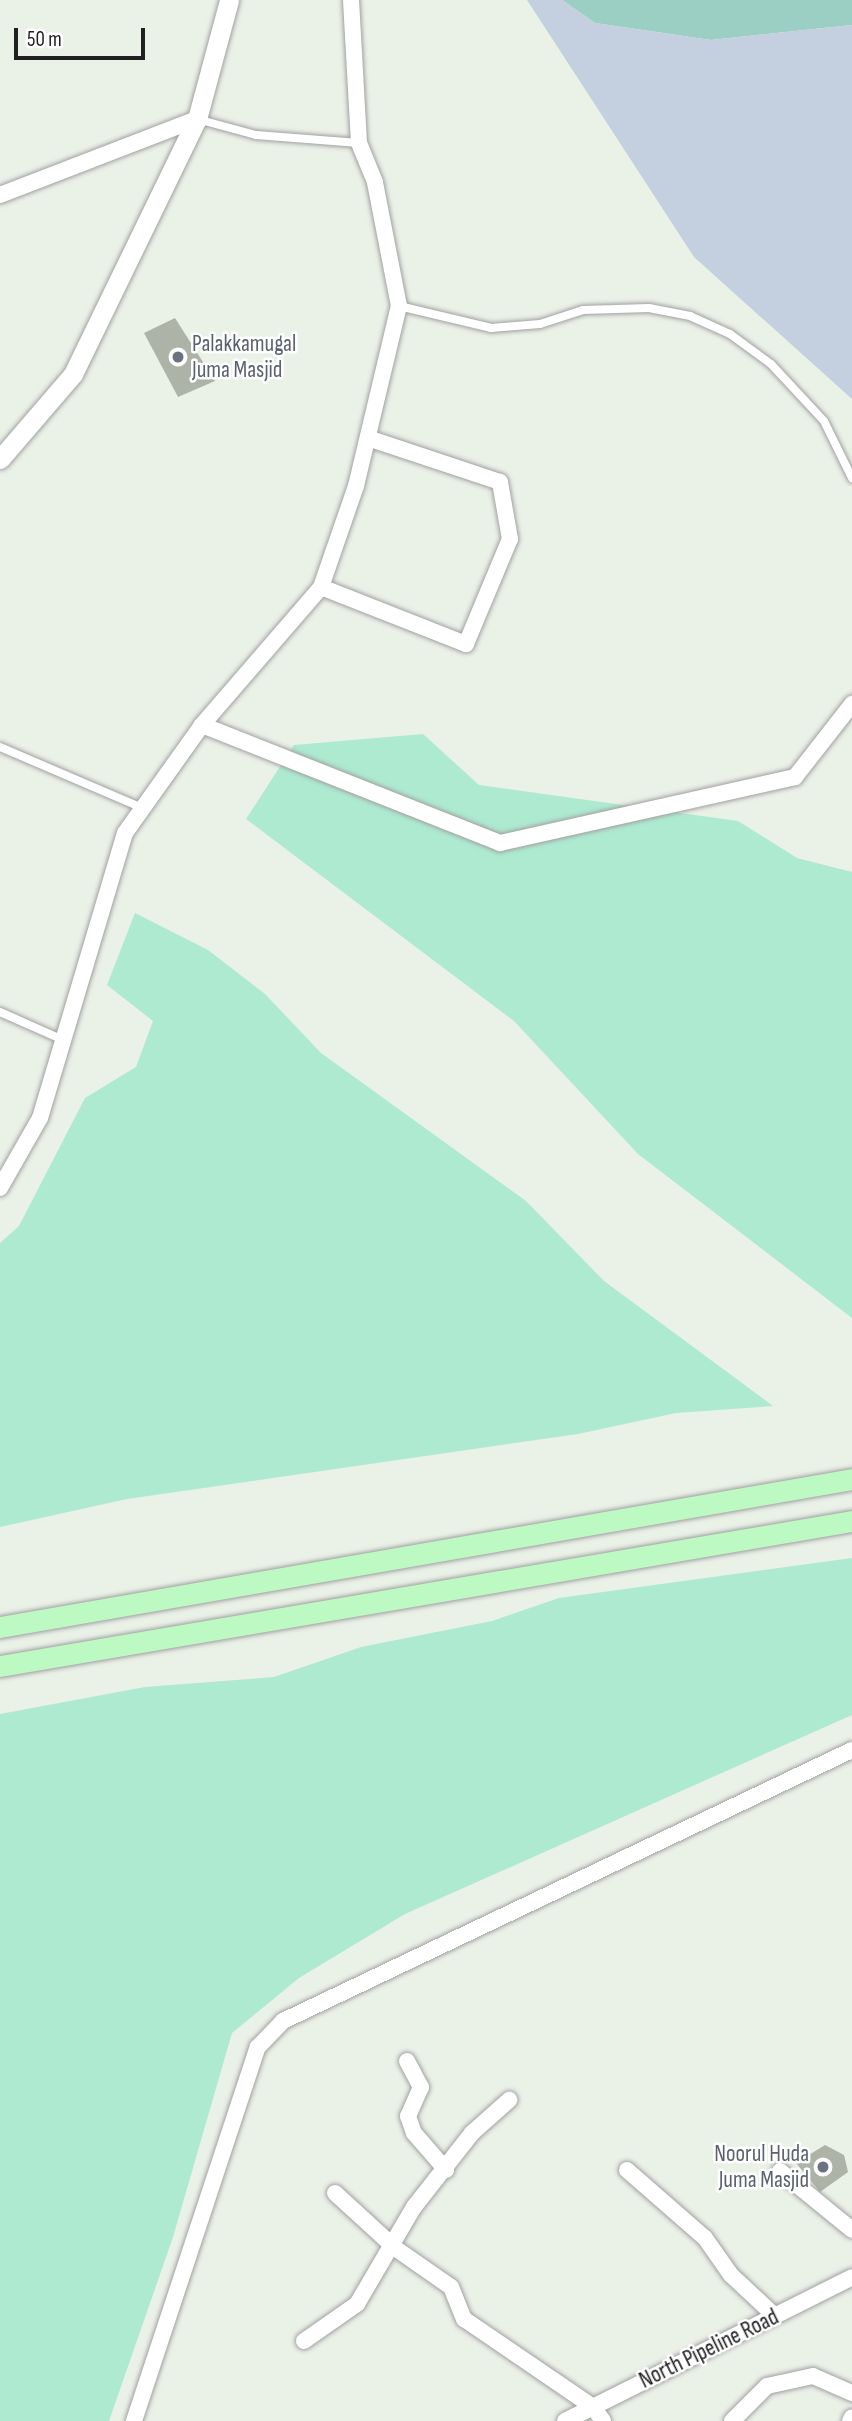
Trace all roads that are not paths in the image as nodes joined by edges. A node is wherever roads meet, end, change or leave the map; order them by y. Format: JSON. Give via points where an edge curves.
{"nodes":[{"id":1,"x":229,"y":0,"type":"edge"},
{"id":2,"x":351,"y":0,"type":"edge"},
{"id":3,"x":197,"y":118,"type":"junction"},
{"id":4,"x":359,"y":143,"type":"junction"},
{"id":5,"x":0,"y":195,"type":"edge"},
{"id":6,"x":399,"y":306,"type":"junction"},
{"id":7,"x":368,"y":438,"type":"junction"},
{"id":8,"x":0,"y":459,"type":"edge"},
{"id":9,"x":852,"y":478,"type":"edge"},
{"id":10,"x":321,"y":587,"type":"junction"},
{"id":11,"x":852,"y":704,"type":"edge"},
{"id":12,"x":202,"y":725,"type":"junction"},
{"id":13,"x":0,"y":747,"type":"edge"},
{"id":14,"x":142,"y":808,"type":"junction"},
{"id":15,"x":0,"y":1012,"type":"edge"},
{"id":16,"x":61,"y":1039,"type":"junction"},
{"id":17,"x":0,"y":1188,"type":"edge"},
{"id":18,"x":852,"y":1479,"type":"edge"},
{"id":19,"x":852,"y":1521,"type":"edge"},
{"id":20,"x":0,"y":1627,"type":"edge"},
{"id":21,"x":0,"y":1666,"type":"edge"},
{"id":22,"x":852,"y":1750,"type":"edge"},
{"id":23,"x":407,"y":2061,"type":"dead end"},
{"id":24,"x":509,"y":2100,"type":"dead end"},
{"id":25,"x":446,"y":2170,"type":"junction"},
{"id":26,"x":627,"y":2170,"type":"dead end"},
{"id":27,"x":780,"y":2171,"type":"dead end"},
{"id":28,"x":335,"y":2193,"type":"dead end"},
{"id":29,"x":852,"y":2230,"type":"edge"},
{"id":30,"x":395,"y":2248,"type":"junction"},
{"id":31,"x":852,"y":2277,"type":"edge"},
{"id":32,"x":775,"y":2316,"type":"junction"},
{"id":33,"x":304,"y":2341,"type":"dead end"},
{"id":34,"x":852,"y":2393,"type":"edge"},
{"id":35,"x":593,"y":2407,"type":"junction"},
{"id":36,"x":134,"y":2421,"type":"edge"},
{"id":37,"x":565,"y":2421,"type":"edge"},
{"id":38,"x":603,"y":2421,"type":"edge"},
{"id":39,"x":732,"y":2421,"type":"edge"}],
"edges":[{"from":1,"to":3,"type":"street"},
{"from":2,"to":4,"type":"street"},
{"from":3,"to":4,"type":"lane","via":[[256,135]]},
{"from":3,"to":5,"type":"street"},
{"from":3,"to":8,"type":"street","via":[[73,374]]},
{"from":4,"to":6,"type":"street","via":[[375,182]]},
{"from":6,"to":7,"type":"street"},
{"from":6,"to":9,"type":"lane","via":[[491,328],[540,324],[583,310],[649,308],[690,316],[730,334],[771,364],[824,421]]},
{"from":7,"to":10,"type":"street"},
{"from":7,"to":10,"type":"street","via":[[500,482],[510,538],[466,644]]},
{"from":10,"to":12,"type":"street"},
{"from":11,"to":12,"type":"street","via":[[795,777],[500,843]]},
{"from":12,"to":14,"type":"street"},
{"from":13,"to":14,"type":"lane"},
{"from":14,"to":16,"type":"street","via":[[125,833]]},
{"from":15,"to":16,"type":"lane"},
{"from":16,"to":17,"type":"street","via":[[40,1118]]},
{"from":18,"to":20,"type":"main road"},
{"from":19,"to":21,"type":"main road"},
{"from":22,"to":36,"type":"street","via":[[284,2021],[258,2047]]},
{"from":23,"to":25,"type":"street","via":[[421,2087],[408,2116],[414,2133]]},
{"from":24,"to":25,"type":"street","via":[[472,2133]]},
{"from":25,"to":30,"type":"street","via":[[414,2207]]},
{"from":26,"to":32,"type":"street","via":[[705,2238],[731,2275]]},
{"from":27,"to":29,"type":"street"},
{"from":28,"to":30,"type":"street"},
{"from":30,"to":33,"type":"street","via":[[357,2304]]},
{"from":30,"to":35,"type":"street","via":[[451,2287],[464,2319]]},
{"from":31,"to":32,"type":"street","name":"North Pipeline Road"},
{"from":32,"to":35,"type":"street","name":"North Pipeline Road"},
{"from":34,"to":39,"type":"street","via":[[813,2376],[767,2386]]},
{"from":35,"to":37,"type":"street","name":"North Pipeline Road"},
{"from":35,"to":38,"type":"street"}]}
